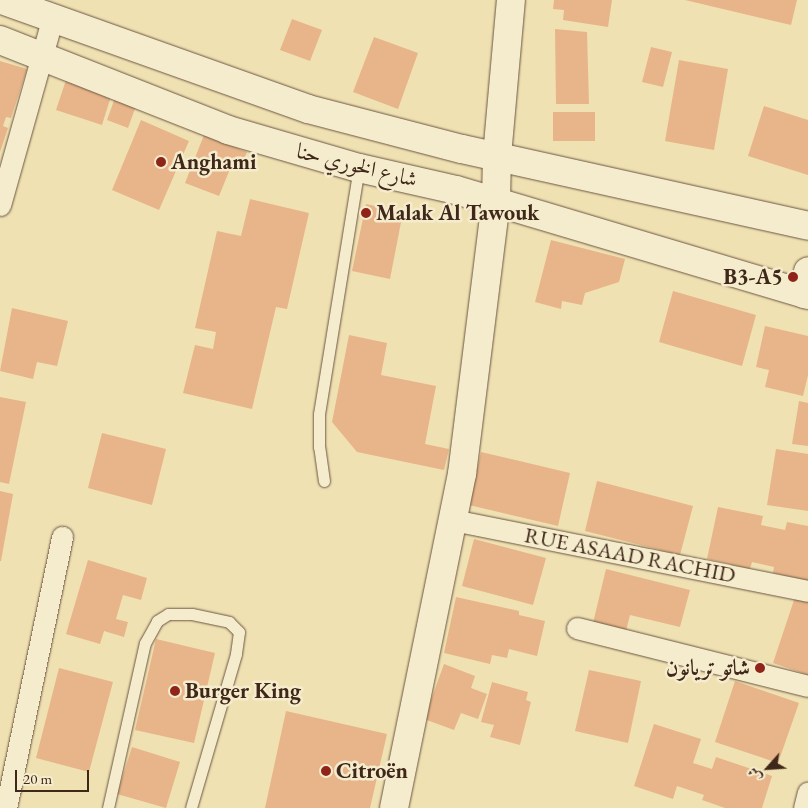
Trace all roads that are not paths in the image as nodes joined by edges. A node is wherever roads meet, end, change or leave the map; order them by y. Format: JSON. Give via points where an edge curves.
{"nodes":[{"id":1,"x":2,"y":0,"type":"edge"},
{"id":2,"x":511,"y":0,"type":"edge"},
{"id":3,"x":52,"y":20,"type":"junction"},
{"id":4,"x":0,"y":40,"type":"edge"},
{"id":5,"x":40,"y":56,"type":"junction"},
{"id":6,"x":496,"y":156,"type":"junction"},
{"id":7,"x":359,"y":168,"type":"junction"},
{"id":8,"x":496,"y":202,"type":"junction"},
{"id":9,"x":0,"y":205,"type":"edge"},
{"id":10,"x":808,"y":226,"type":"edge"},
{"id":11,"x":807,"y":286,"type":"edge"},
{"id":12,"x":324,"y":481,"type":"dead end"},
{"id":13,"x":453,"y":520,"type":"junction"},
{"id":14,"x":62,"y":537,"type":"dead end"},
{"id":15,"x":808,"y":591,"type":"edge"},
{"id":16,"x":577,"y":628,"type":"dead end"},
{"id":17,"x":808,"y":686,"type":"edge"},
{"id":18,"x":808,"y":792,"type":"edge"},
{"id":19,"x":6,"y":808,"type":"edge"},
{"id":20,"x":108,"y":808,"type":"edge"},
{"id":21,"x":191,"y":808,"type":"edge"},
{"id":22,"x":394,"y":808,"type":"edge"},
{"id":23,"x":804,"y":808,"type":"edge"}],
"edges":[{"from":1,"to":3,"type":"street","name":"شارع الخوري حنا"},
{"from":2,"to":6,"type":"street"},
{"from":3,"to":5,"type":"street"},
{"from":3,"to":6,"type":"street","name":"شارع الخوري حنا","via":[[308,109]]},
{"from":4,"to":5,"type":"street","name":"شارع الخوري حنا"},
{"from":5,"to":7,"type":"street","name":"شارع الخوري حنا","via":[[228,130]]},
{"from":5,"to":9,"type":"street"},
{"from":6,"to":8,"type":"street"},
{"from":6,"to":10,"type":"street","name":"شارع الخوري حنا"},
{"from":7,"to":8,"type":"street","name":"شارع الخوري حنا"},
{"from":7,"to":12,"type":"lane","via":[[319,414]]},
{"from":8,"to":11,"type":"street","name":"شارع الخوري حنا"},
{"from":8,"to":13,"type":"street","via":[[462,474]]},
{"from":13,"to":15,"type":"street","name":"RUE ASAAD RACHID"},
{"from":13,"to":22,"type":"street"},
{"from":14,"to":19,"type":"street"},
{"from":16,"to":17,"type":"street"},
{"from":18,"to":23,"type":"street"},
{"from":20,"to":21,"type":"lane","via":[[145,643],[157,621],[168,614],[192,614],[228,622],[239,632],[236,654]]}]}
